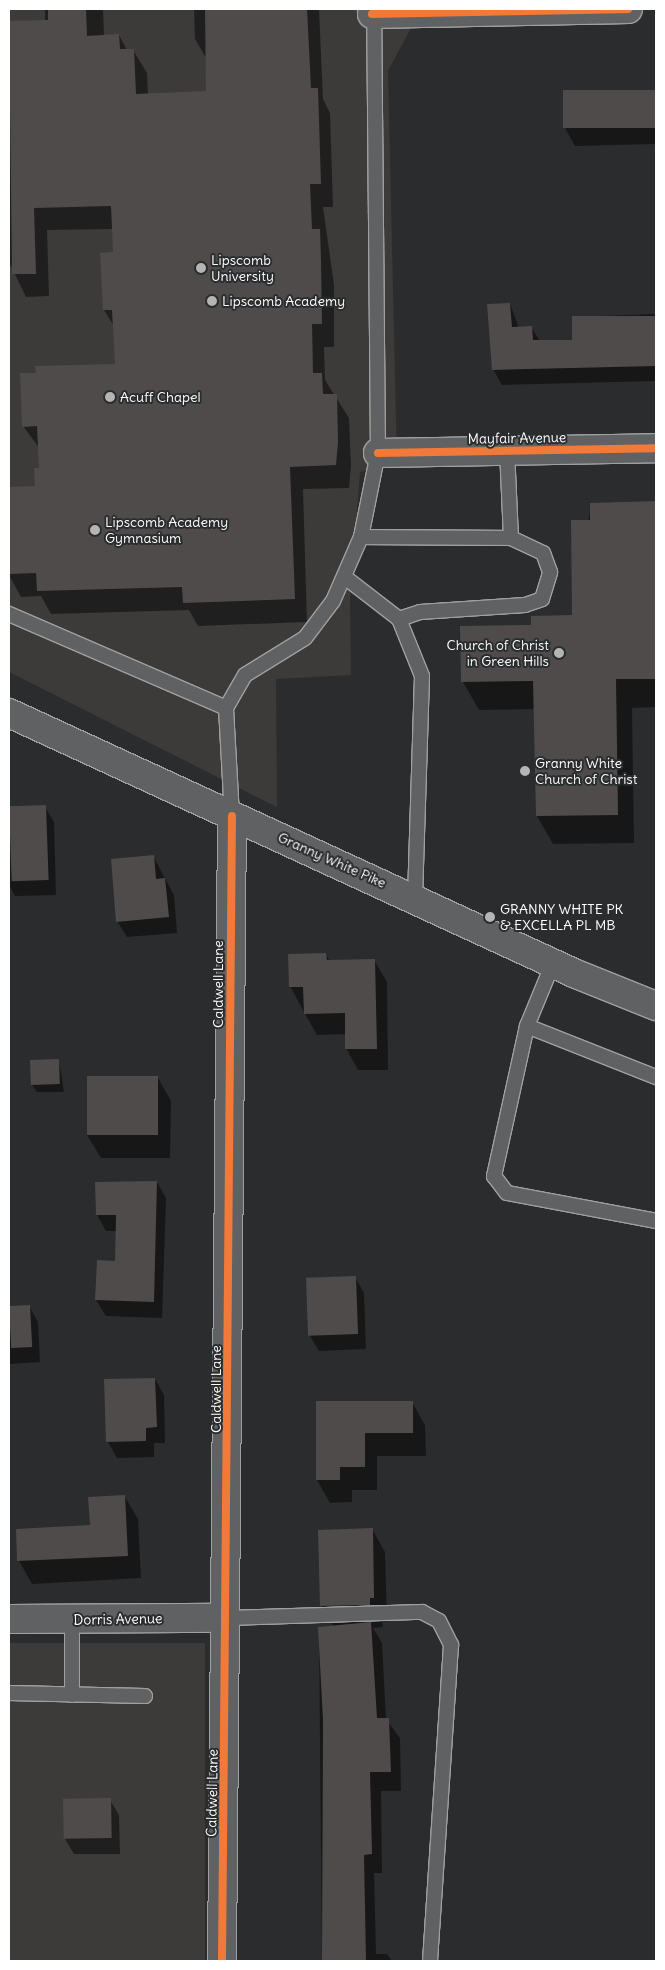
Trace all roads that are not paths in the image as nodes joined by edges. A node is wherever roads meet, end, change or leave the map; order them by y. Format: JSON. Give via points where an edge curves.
{"nodes":[{"id":1,"x":628,"y":9,"type":"edge"},
{"id":2,"x":480,"y":10,"type":"edge"},
{"id":3,"x":374,"y":11,"type":"edge"},
{"id":4,"x":656,"y":448,"type":"edge"},
{"id":5,"x":507,"y":451,"type":"junction"},
{"id":6,"x":378,"y":452,"type":"junction"},
{"id":7,"x":361,"y":537,"type":"junction"},
{"id":8,"x":511,"y":538,"type":"junction"},
{"id":9,"x":346,"y":578,"type":"junction"},
{"id":10,"x":9,"y":614,"type":"edge"},
{"id":11,"x":399,"y":619,"type":"junction"},
{"id":12,"x":226,"y":708,"type":"junction"},
{"id":13,"x":9,"y":713,"type":"edge"},
{"id":14,"x":232,"y":816,"type":"junction"},
{"id":15,"x":415,"y":896,"type":"junction"},
{"id":16,"x":553,"y":963,"type":"junction"},
{"id":17,"x":656,"y":1006,"type":"edge"},
{"id":18,"x":527,"y":1026,"type":"junction"},
{"id":19,"x":656,"y":1076,"type":"edge"},
{"id":20,"x":656,"y":1221,"type":"edge"},
{"id":21,"x":227,"y":1618,"type":"junction"},
{"id":22,"x":9,"y":1619,"type":"edge"},
{"id":23,"x":72,"y":1620,"type":"junction"},
{"id":24,"x":9,"y":1694,"type":"edge"},
{"id":25,"x":72,"y":1695,"type":"junction"},
{"id":26,"x":145,"y":1696,"type":"dead end"},
{"id":27,"x":222,"y":1961,"type":"edge"},
{"id":28,"x":430,"y":1961,"type":"edge"}],
"edges":[{"from":1,"to":2,"type":"street"},
{"from":2,"to":3,"type":"street"},
{"from":3,"to":6,"type":"lane"},
{"from":4,"to":5,"type":"street","name":"Mayfair Avenue"},
{"from":5,"to":6,"type":"street","name":"Mayfair Avenue"},
{"from":5,"to":8,"type":"lane"},
{"from":6,"to":7,"type":"lane"},
{"from":7,"to":8,"type":"lane"},
{"from":7,"to":9,"type":"lane"},
{"from":8,"to":11,"type":"lane","via":[[543,553],[550,572],[542,599],[525,605],[420,612]]},
{"from":9,"to":11,"type":"lane"},
{"from":9,"to":12,"type":"lane","via":[[305,638],[246,675]]},
{"from":10,"to":12,"type":"lane"},
{"from":11,"to":15,"type":"lane","via":[[422,676]]},
{"from":12,"to":14,"type":"lane"},
{"from":13,"to":14,"type":"street","name":"Granny White Pike"},
{"from":14,"to":15,"type":"street","name":"Granny White Pike"},
{"from":14,"to":21,"type":"street","name":"Caldwell Lane"},
{"from":15,"to":16,"type":"street","name":"Granny White Pike"},
{"from":16,"to":17,"type":"street","name":"Granny White Pike"},
{"from":16,"to":18,"type":"lane"},
{"from":18,"to":19,"type":"lane"},
{"from":18,"to":20,"type":"lane","via":[[494,1176],[507,1193]]},
{"from":21,"to":23,"type":"street","name":"Dorris Avenue"},
{"from":21,"to":27,"type":"street","name":"Caldwell Lane"},
{"from":21,"to":28,"type":"lane","via":[[422,1612],[438,1621],[451,1645]]},
{"from":22,"to":23,"type":"street","name":"Dorris Avenue"},
{"from":23,"to":25,"type":"lane"},
{"from":24,"to":25,"type":"lane"},
{"from":25,"to":26,"type":"lane"}]}
